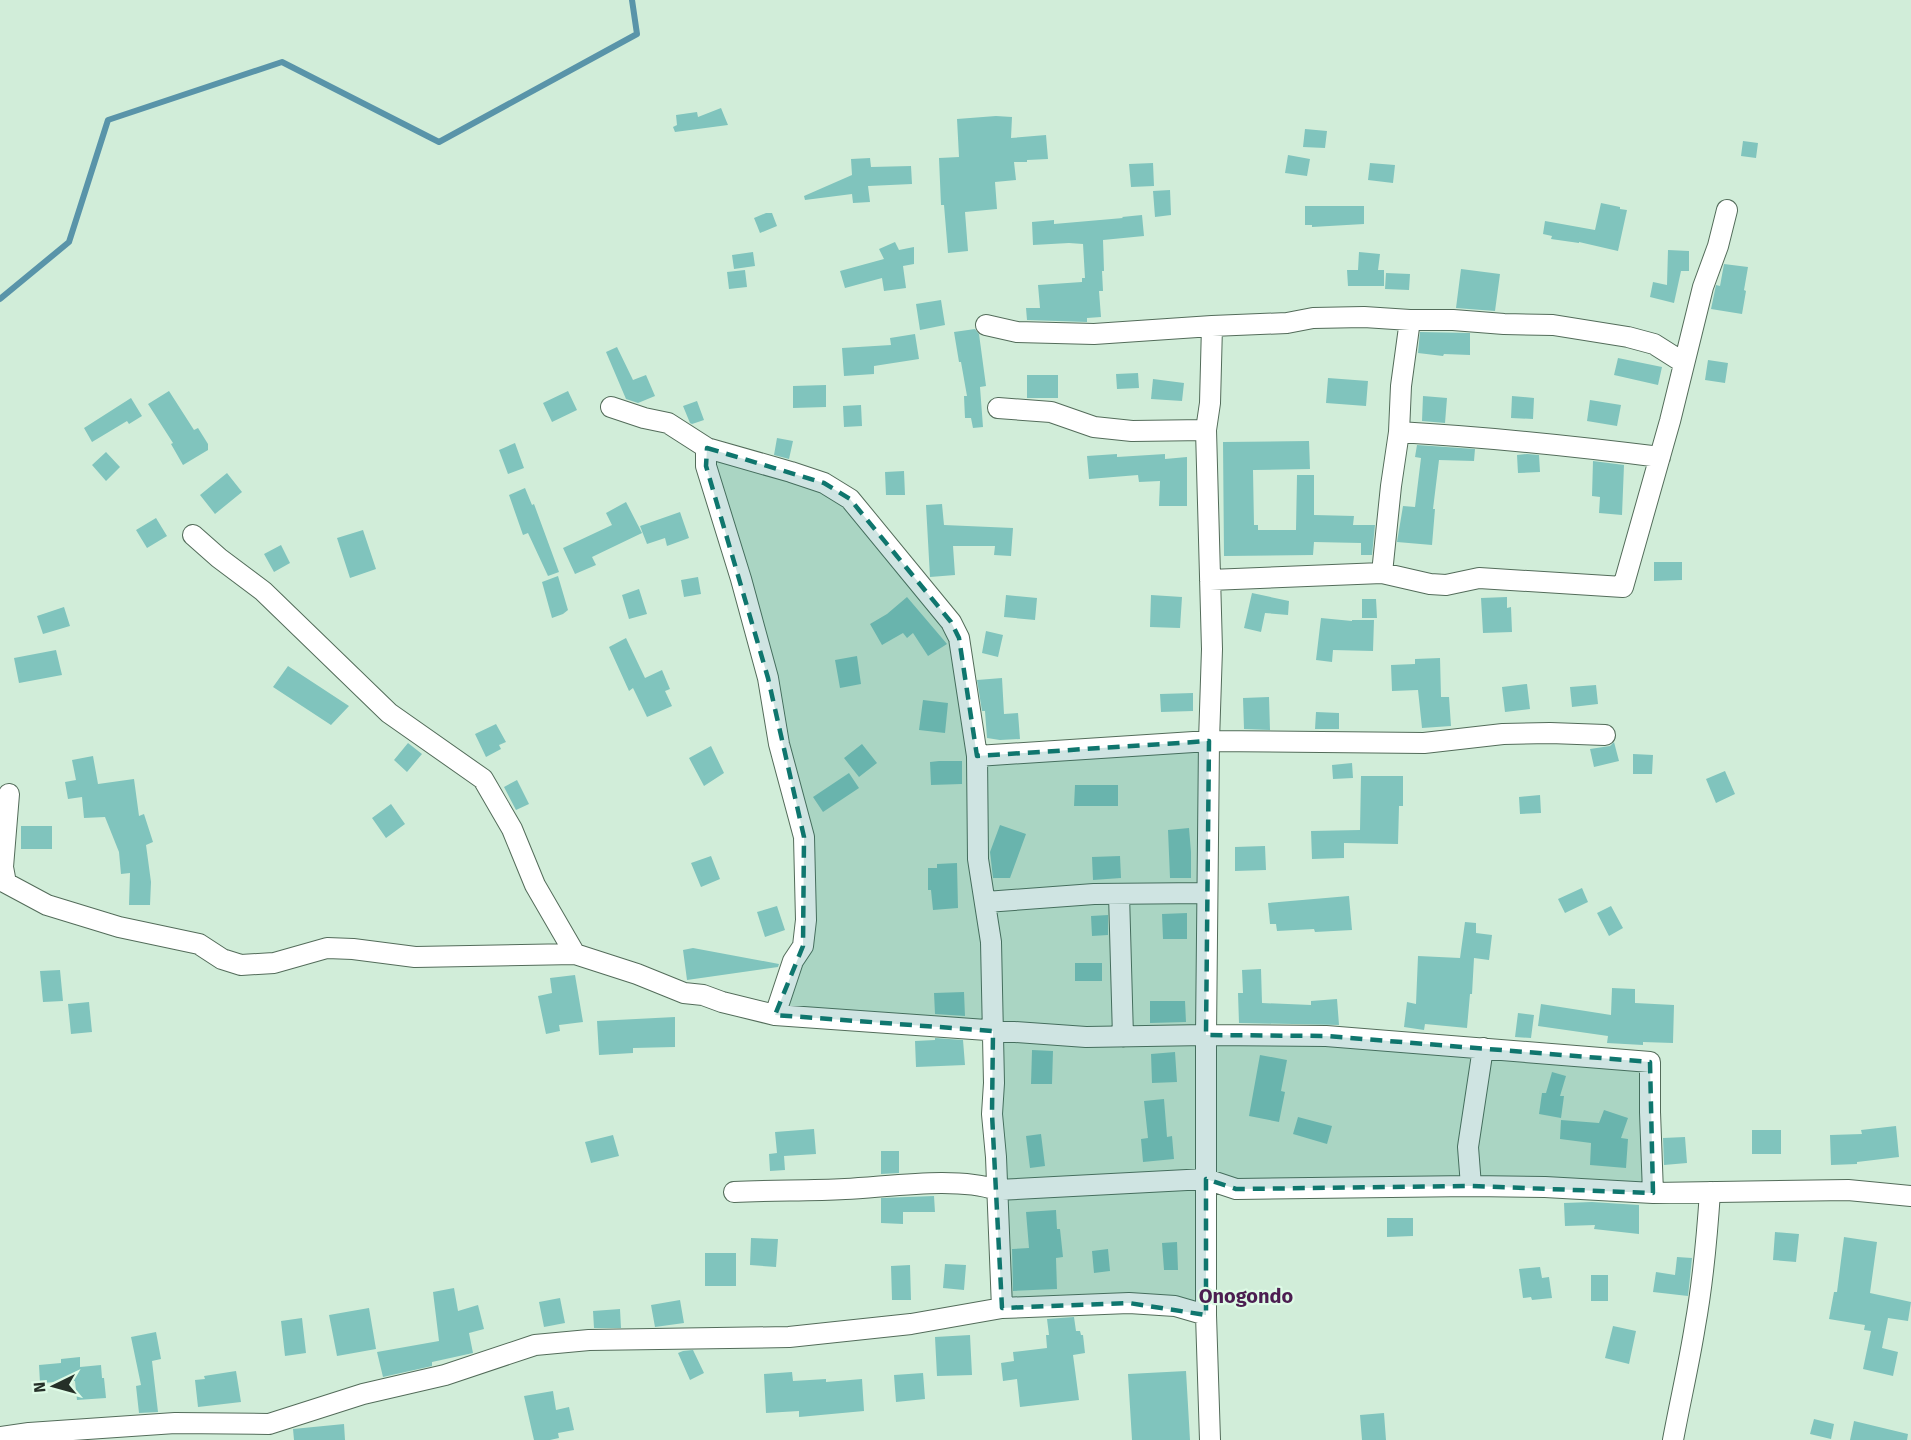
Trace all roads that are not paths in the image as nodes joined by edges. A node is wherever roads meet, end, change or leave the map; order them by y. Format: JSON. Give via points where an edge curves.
{"nodes":[{"id":1,"x":1728,"y":210,"type":"dead end"},
{"id":2,"x":1410,"y":320,"type":"junction"},
{"id":3,"x":986,"y":325,"type":"dead end"},
{"id":4,"x":1212,"y":326,"type":"junction"},
{"id":5,"x":1684,"y":363,"type":"junction"},
{"id":6,"x":611,"y":407,"type":"dead end"},
{"id":7,"x":998,"y":408,"type":"dead end"},
{"id":8,"x":1206,"y":430,"type":"junction"},
{"id":9,"x":1399,"y":432,"type":"junction"},
{"id":10,"x":707,"y":448,"type":"junction"},
{"id":11,"x":1660,"y":457,"type":"junction"},
{"id":12,"x":193,"y":535,"type":"dead end"},
{"id":13,"x":1382,"y":573,"type":"junction"},
{"id":14,"x":1210,"y":580,"type":"junction"},
{"id":15,"x":1605,"y":735,"type":"dead end"},
{"id":16,"x":1209,"y":741,"type":"junction"},
{"id":17,"x":977,"y":756,"type":"junction"},
{"id":18,"x":9,"y":794,"type":"dead end"},
{"id":19,"x":1208,"y":893,"type":"junction"},
{"id":20,"x":1119,"y":894,"type":"junction"},
{"id":21,"x":986,"y":902,"type":"junction"},
{"id":22,"x":575,"y":954,"type":"junction"},
{"id":23,"x":775,"y":1015,"type":"junction"},
{"id":24,"x":993,"y":1031,"type":"junction"},
{"id":25,"x":1206,"y":1035,"type":"junction"},
{"id":26,"x":1123,"y":1037,"type":"junction"},
{"id":27,"x":1483,"y":1048,"type":"junction"},
{"id":28,"x":1206,"y":1179,"type":"junction"},
{"id":29,"x":1470,"y":1186,"type":"junction"},
{"id":30,"x":997,"y":1190,"type":"junction"},
{"id":31,"x":734,"y":1192,"type":"dead end"},
{"id":32,"x":1710,"y":1192,"type":"junction"},
{"id":33,"x":1653,"y":1193,"type":"junction"},
{"id":34,"x":1911,"y":1196,"type":"edge"},
{"id":35,"x":1002,"y":1308,"type":"junction"},
{"id":36,"x":1206,"y":1315,"type":"junction"},
{"id":37,"x":271,"y":1432,"type":"edge"},
{"id":38,"x":0,"y":1437,"type":"edge"},
{"id":39,"x":1210,"y":1440,"type":"edge"},
{"id":40,"x":1673,"y":1440,"type":"edge"}],
"edges":[{"from":1,"to":5,"type":"street"},
{"from":2,"to":4,"type":"street","via":[[1313,318]]},
{"from":2,"to":5,"type":"street","via":[[1553,325],[1654,344]]},
{"from":2,"to":9,"type":"street"},
{"from":3,"to":4,"type":"street","via":[[1017,332],[1094,334]]},
{"from":4,"to":8,"type":"street"},
{"from":5,"to":11,"type":"street"},
{"from":6,"to":10,"type":"street","via":[[668,423]]},
{"from":7,"to":8,"type":"street","via":[[1051,412],[1094,427]]},
{"from":8,"to":14,"type":"street"},
{"from":9,"to":11,"type":"street","via":[[1497,438]]},
{"from":9,"to":13,"type":"street"},
{"from":10,"to":17,"type":"street","via":[[824,483],[850,499],[951,622],[959,638]]},
{"from":10,"to":23,"type":"street","via":[[706,466],[768,678],[779,744],[804,837],[806,920],[802,946]]},
{"from":11,"to":13,"type":"street","via":[[1623,587],[1479,578],[1446,585]]},
{"from":12,"to":22,"type":"street","via":[[263,591],[389,713],[483,779],[512,829],[535,885]]},
{"from":13,"to":14,"type":"street"},
{"from":14,"to":16,"type":"street"},
{"from":15,"to":16,"type":"street","via":[[1503,734],[1424,743]]},
{"from":16,"to":17,"type":"street"},
{"from":16,"to":19,"type":"street"},
{"from":17,"to":21,"type":"street","via":[[978,859]]},
{"from":18,"to":22,"type":"street","via":[[3,867],[6,883],[47,905],[119,927],[199,944],[222,959],[241,965],[274,963],[327,948],[415,957]]},
{"from":19,"to":20,"type":"street"},
{"from":19,"to":25,"type":"street"},
{"from":20,"to":21,"type":"street"},
{"from":20,"to":26,"type":"street"},
{"from":21,"to":24,"type":"street"},
{"from":22,"to":23,"type":"street","via":[[684,993]]},
{"from":23,"to":24,"type":"street"},
{"from":24,"to":26,"type":"street"},
{"from":24,"to":30,"type":"street","via":[[992,1114]]},
{"from":25,"to":26,"type":"street"},
{"from":25,"to":27,"type":"street","via":[[1326,1036]]},
{"from":25,"to":28,"type":"street"},
{"from":27,"to":29,"type":"street","via":[[1468,1147]]},
{"from":27,"to":33,"type":"street","via":[[1650,1062]]},
{"from":28,"to":29,"type":"street","via":[[1236,1189]]},
{"from":28,"to":30,"type":"street"},
{"from":28,"to":36,"type":"street"},
{"from":29,"to":33,"type":"street"},
{"from":30,"to":31,"type":"street","via":[[981,1184],[945,1183]]},
{"from":30,"to":35,"type":"street"},
{"from":32,"to":33,"type":"street"},
{"from":32,"to":34,"type":"street","via":[[1848,1190]]},
{"from":32,"to":40,"type":"street","via":[[1695,1327]]},
{"from":35,"to":36,"type":"street","via":[[1129,1303],[1175,1306]]},
{"from":35,"to":37,"type":"street","via":[[911,1324],[789,1337],[589,1340],[535,1345],[444,1375],[363,1394]]},
{"from":36,"to":39,"type":"street"},
{"from":37,"to":38,"type":"street","via":[[175,1423]]}]}
